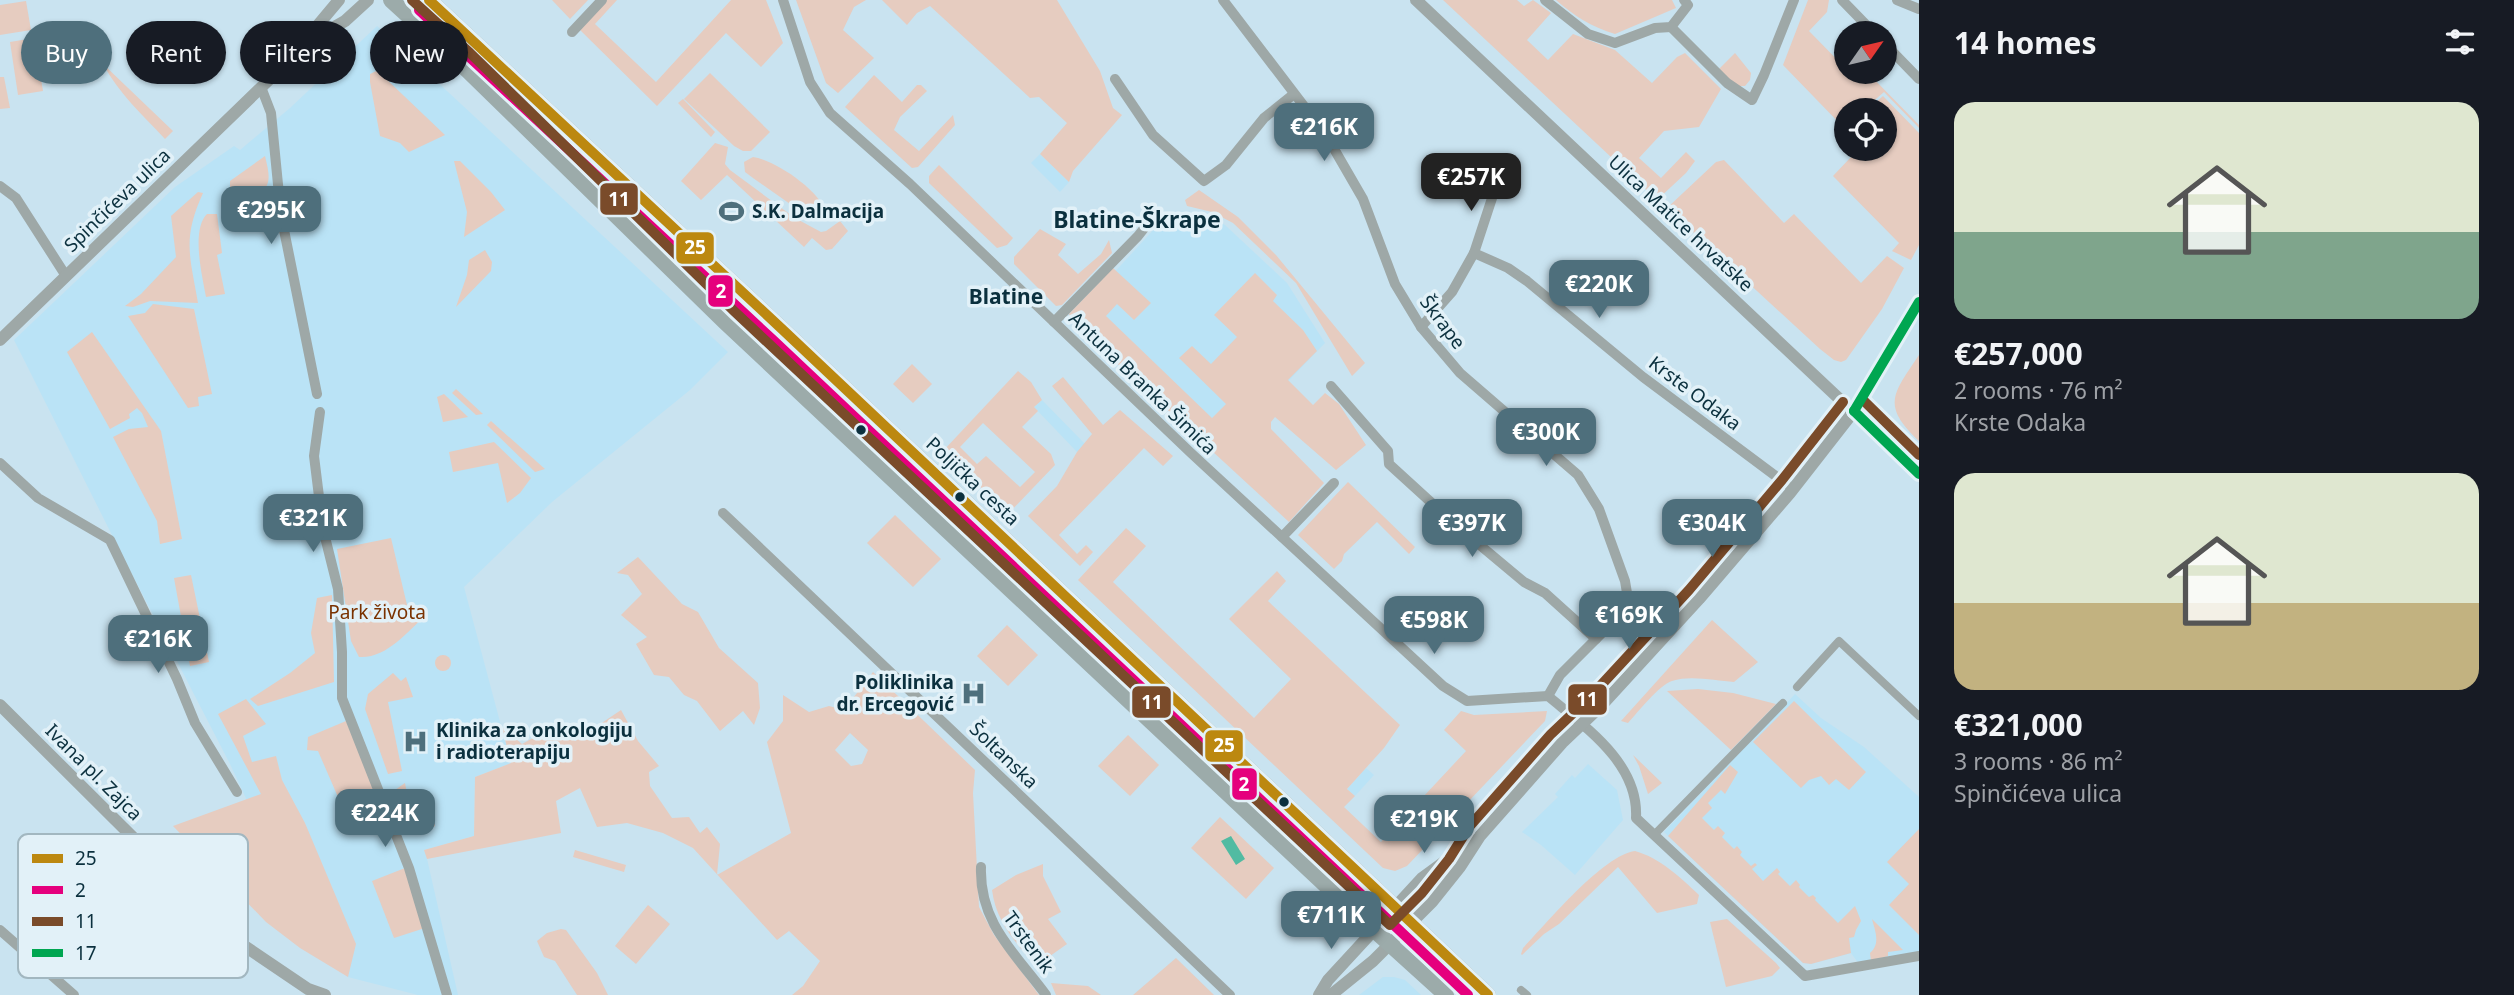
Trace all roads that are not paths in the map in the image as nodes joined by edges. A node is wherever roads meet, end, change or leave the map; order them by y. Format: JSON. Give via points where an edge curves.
{"nodes":[{"id":1,"x":340,"y":0,"type":"edge"},
{"id":2,"x":368,"y":0,"type":"edge"},
{"id":3,"x":391,"y":0,"type":"edge"},
{"id":4,"x":429,"y":0,"type":"edge"},
{"id":5,"x":602,"y":0,"type":"edge"},
{"id":6,"x":783,"y":0,"type":"edge"},
{"id":7,"x":1223,"y":0,"type":"edge"},
{"id":8,"x":1416,"y":0,"type":"edge"},
{"id":9,"x":1545,"y":0,"type":"edge"},
{"id":10,"x":1794,"y":0,"type":"edge"},
{"id":11,"x":1842,"y":0,"type":"edge"},
{"id":12,"x":1896,"y":0,"type":"edge"},
{"id":13,"x":1686,"y":3,"type":"edge"},
{"id":14,"x":1919,"y":9,"type":"edge"},
{"id":15,"x":322,"y":21,"type":"edge"},
{"id":16,"x":345,"y":21,"type":"edge"},
{"id":17,"x":1862,"y":21,"type":"edge"},
{"id":18,"x":1671,"y":27,"type":"junction"},
{"id":19,"x":572,"y":32,"type":"dead end"},
{"id":20,"x":1897,"y":56,"type":"edge"},
{"id":21,"x":1115,"y":79,"type":"dead end"},
{"id":22,"x":1919,"y":79,"type":"edge"},
{"id":23,"x":264,"y":84,"type":"edge"},
{"id":24,"x":261,"y":87,"type":"junction"},
{"id":25,"x":1294,"y":94,"type":"junction"},
{"id":26,"x":1497,"y":183,"type":"dead end"},
{"id":27,"x":0,"y":186,"type":"edge"},
{"id":28,"x":1153,"y":217,"type":"dead end"},
{"id":29,"x":1474,"y":253,"type":"junction"},
{"id":30,"x":66,"y":276,"type":"junction"},
{"id":31,"x":1919,"y":302,"type":"edge"},
{"id":32,"x":1054,"y":322,"type":"junction"},
{"id":33,"x":1421,"y":327,"type":"junction"},
{"id":34,"x":0,"y":340,"type":"edge"},
{"id":35,"x":1331,"y":386,"type":"dead end"},
{"id":36,"x":317,"y":394,"type":"dead end"},
{"id":37,"x":1854,"y":411,"type":"junction"},
{"id":38,"x":320,"y":412,"type":"dead end"},
{"id":39,"x":0,"y":463,"type":"edge"},
{"id":40,"x":1919,"y":474,"type":"edge"},
{"id":41,"x":1334,"y":483,"type":"dead end"},
{"id":42,"x":1793,"y":489,"type":"junction"},
{"id":43,"x":723,"y":513,"type":"dead end"},
{"id":44,"x":1282,"y":537,"type":"junction"},
{"id":45,"x":1596,"y":639,"type":"junction"},
{"id":46,"x":1797,"y":687,"type":"dead end"},
{"id":47,"x":1548,"y":696,"type":"junction"},
{"id":48,"x":1783,"y":703,"type":"dead end"},
{"id":49,"x":0,"y":705,"type":"edge"},
{"id":50,"x":1919,"y":716,"type":"edge"},
{"id":51,"x":1580,"y":725,"type":"junction"},
{"id":52,"x":237,"y":792,"type":"dead end"},
{"id":53,"x":130,"y":834,"type":"edge"},
{"id":54,"x":1654,"y":835,"type":"junction"},
{"id":55,"x":1480,"y":836,"type":"junction"},
{"id":56,"x":981,"y":867,"type":"dead end"},
{"id":57,"x":1395,"y":906,"type":"junction"},
{"id":58,"x":1412,"y":923,"type":"junction"},
{"id":59,"x":1373,"y":929,"type":"junction"},
{"id":60,"x":0,"y":930,"type":"edge"},
{"id":61,"x":1391,"y":945,"type":"junction"},
{"id":62,"x":18,"y":946,"type":"edge"},
{"id":63,"x":248,"y":948,"type":"edge"},
{"id":64,"x":1919,"y":956,"type":"edge"},
{"id":65,"x":55,"y":978,"type":"edge"},
{"id":66,"x":74,"y":995,"type":"edge"},
{"id":67,"x":324,"y":995,"type":"edge"},
{"id":68,"x":447,"y":995,"type":"edge"},
{"id":69,"x":1046,"y":995,"type":"edge"},
{"id":70,"x":1230,"y":995,"type":"edge"},
{"id":71,"x":1319,"y":995,"type":"edge"},
{"id":72,"x":1331,"y":995,"type":"edge"},
{"id":73,"x":1446,"y":995,"type":"edge"},
{"id":74,"x":1488,"y":995,"type":"edge"}],
"edges":[{"from":1,"to":15,"type":"street"},
{"from":2,"to":16,"type":"street","name":"Spinčićeva ulica"},
{"from":3,"to":59,"type":"main road","via":[[724,322]]},
{"from":4,"to":57,"type":"main road","name":"Poljička cesta"},
{"from":5,"to":19,"type":"street"},
{"from":6,"to":32,"type":"street","name":"Antuna Branka Šimića","via":[[810,82],[830,113]]},
{"from":7,"to":25,"type":"street","name":"Škrape"},
{"from":8,"to":37,"type":"street","name":"Ulica Matice hrvatske"},
{"from":9,"to":18,"type":"street","via":[[1588,34],[1615,43]]},
{"from":10,"to":18,"type":"street","via":[[1752,100],[1727,83]]},
{"from":11,"to":17,"type":"street"},
{"from":12,"to":14,"type":"street"},
{"from":13,"to":18,"type":"street"},
{"from":20,"to":22,"type":"street"},
{"from":21,"to":25,"type":"street","via":[[1153,135],[1203,181],[1226,165],[1264,118]]},
{"from":23,"to":24,"type":"street","name":"Spinčićeva ulica"},
{"from":24,"to":30,"type":"street","name":"Spinčićeva ulica"},
{"from":24,"to":36,"type":"street","via":[[271,113],[281,215]]},
{"from":25,"to":33,"type":"street","name":"Škrape","via":[[1326,135],[1363,200],[1395,284]]},
{"from":26,"to":29,"type":"street"},
{"from":27,"to":30,"type":"street","via":[[16,198]]},
{"from":28,"to":32,"type":"street"},
{"from":29,"to":33,"type":"street","via":[[1452,292]]},
{"from":29,"to":42,"type":"street","name":"Krste Odaka","via":[[1527,281],[1643,377]]},
{"from":30,"to":34,"type":"street","name":"Spinčićeva ulica"},
{"from":31,"to":37,"type":"street"},
{"from":32,"to":44,"type":"street","name":"Antuna Branka Šimića"},
{"from":33,"to":45,"type":"street","name":"Škrape","via":[[1460,373],[1578,475],[1599,509],[1628,599],[1621,614]]},
{"from":35,"to":45,"type":"street","via":[[1388,451],[1389,464]]},
{"from":37,"to":40,"type":"street","name":"Ulica Matice hrvatske"},
{"from":37,"to":42,"type":"street"},
{"from":38,"to":68,"type":"street","via":[[314,456],[323,529],[338,589],[342,698],[409,868]]},
{"from":39,"to":52,"type":"street","via":[[38,498],[110,540],[195,723]]},
{"from":41,"to":44,"type":"street"},
{"from":42,"to":51,"type":"street","via":[[1699,599]]},
{"from":43,"to":70,"type":"street","name":"Šoltanska"},
{"from":44,"to":47,"type":"street","name":"Antuna Branka Šimića","via":[[1458,696],[1467,701]]},
{"from":45,"to":47,"type":"street","via":[[1560,675]]},
{"from":46,"to":50,"type":"street","via":[[1839,641]]},
{"from":47,"to":51,"type":"street"},
{"from":48,"to":54,"type":"street"},
{"from":49,"to":53,"type":"street","name":"Ivana pl. Zajca"},
{"from":51,"to":54,"type":"street","via":[[1606,747],[1625,773],[1636,818]]},
{"from":51,"to":55,"type":"street"},
{"from":54,"to":64,"type":"street","via":[[1804,976]]},
{"from":55,"to":57,"type":"street","via":[[1422,878]]},
{"from":55,"to":58,"type":"street","via":[[1446,886]]},
{"from":56,"to":69,"type":"street","name":"Trstenik","via":[[987,914]]},
{"from":57,"to":58,"type":"main road","name":"Poljička cesta"},
{"from":57,"to":59,"type":"street"},
{"from":58,"to":61,"type":"street"},
{"from":58,"to":74,"type":"main road","name":"Poljička cesta"},
{"from":59,"to":61,"type":"main road"},
{"from":59,"to":71,"type":"street"},
{"from":60,"to":62,"type":"street"},
{"from":61,"to":72,"type":"street"},
{"from":61,"to":73,"type":"main road"},
{"from":63,"to":67,"type":"street","name":"Ivana pl. Zajca"},
{"from":65,"to":66,"type":"street"}]}
